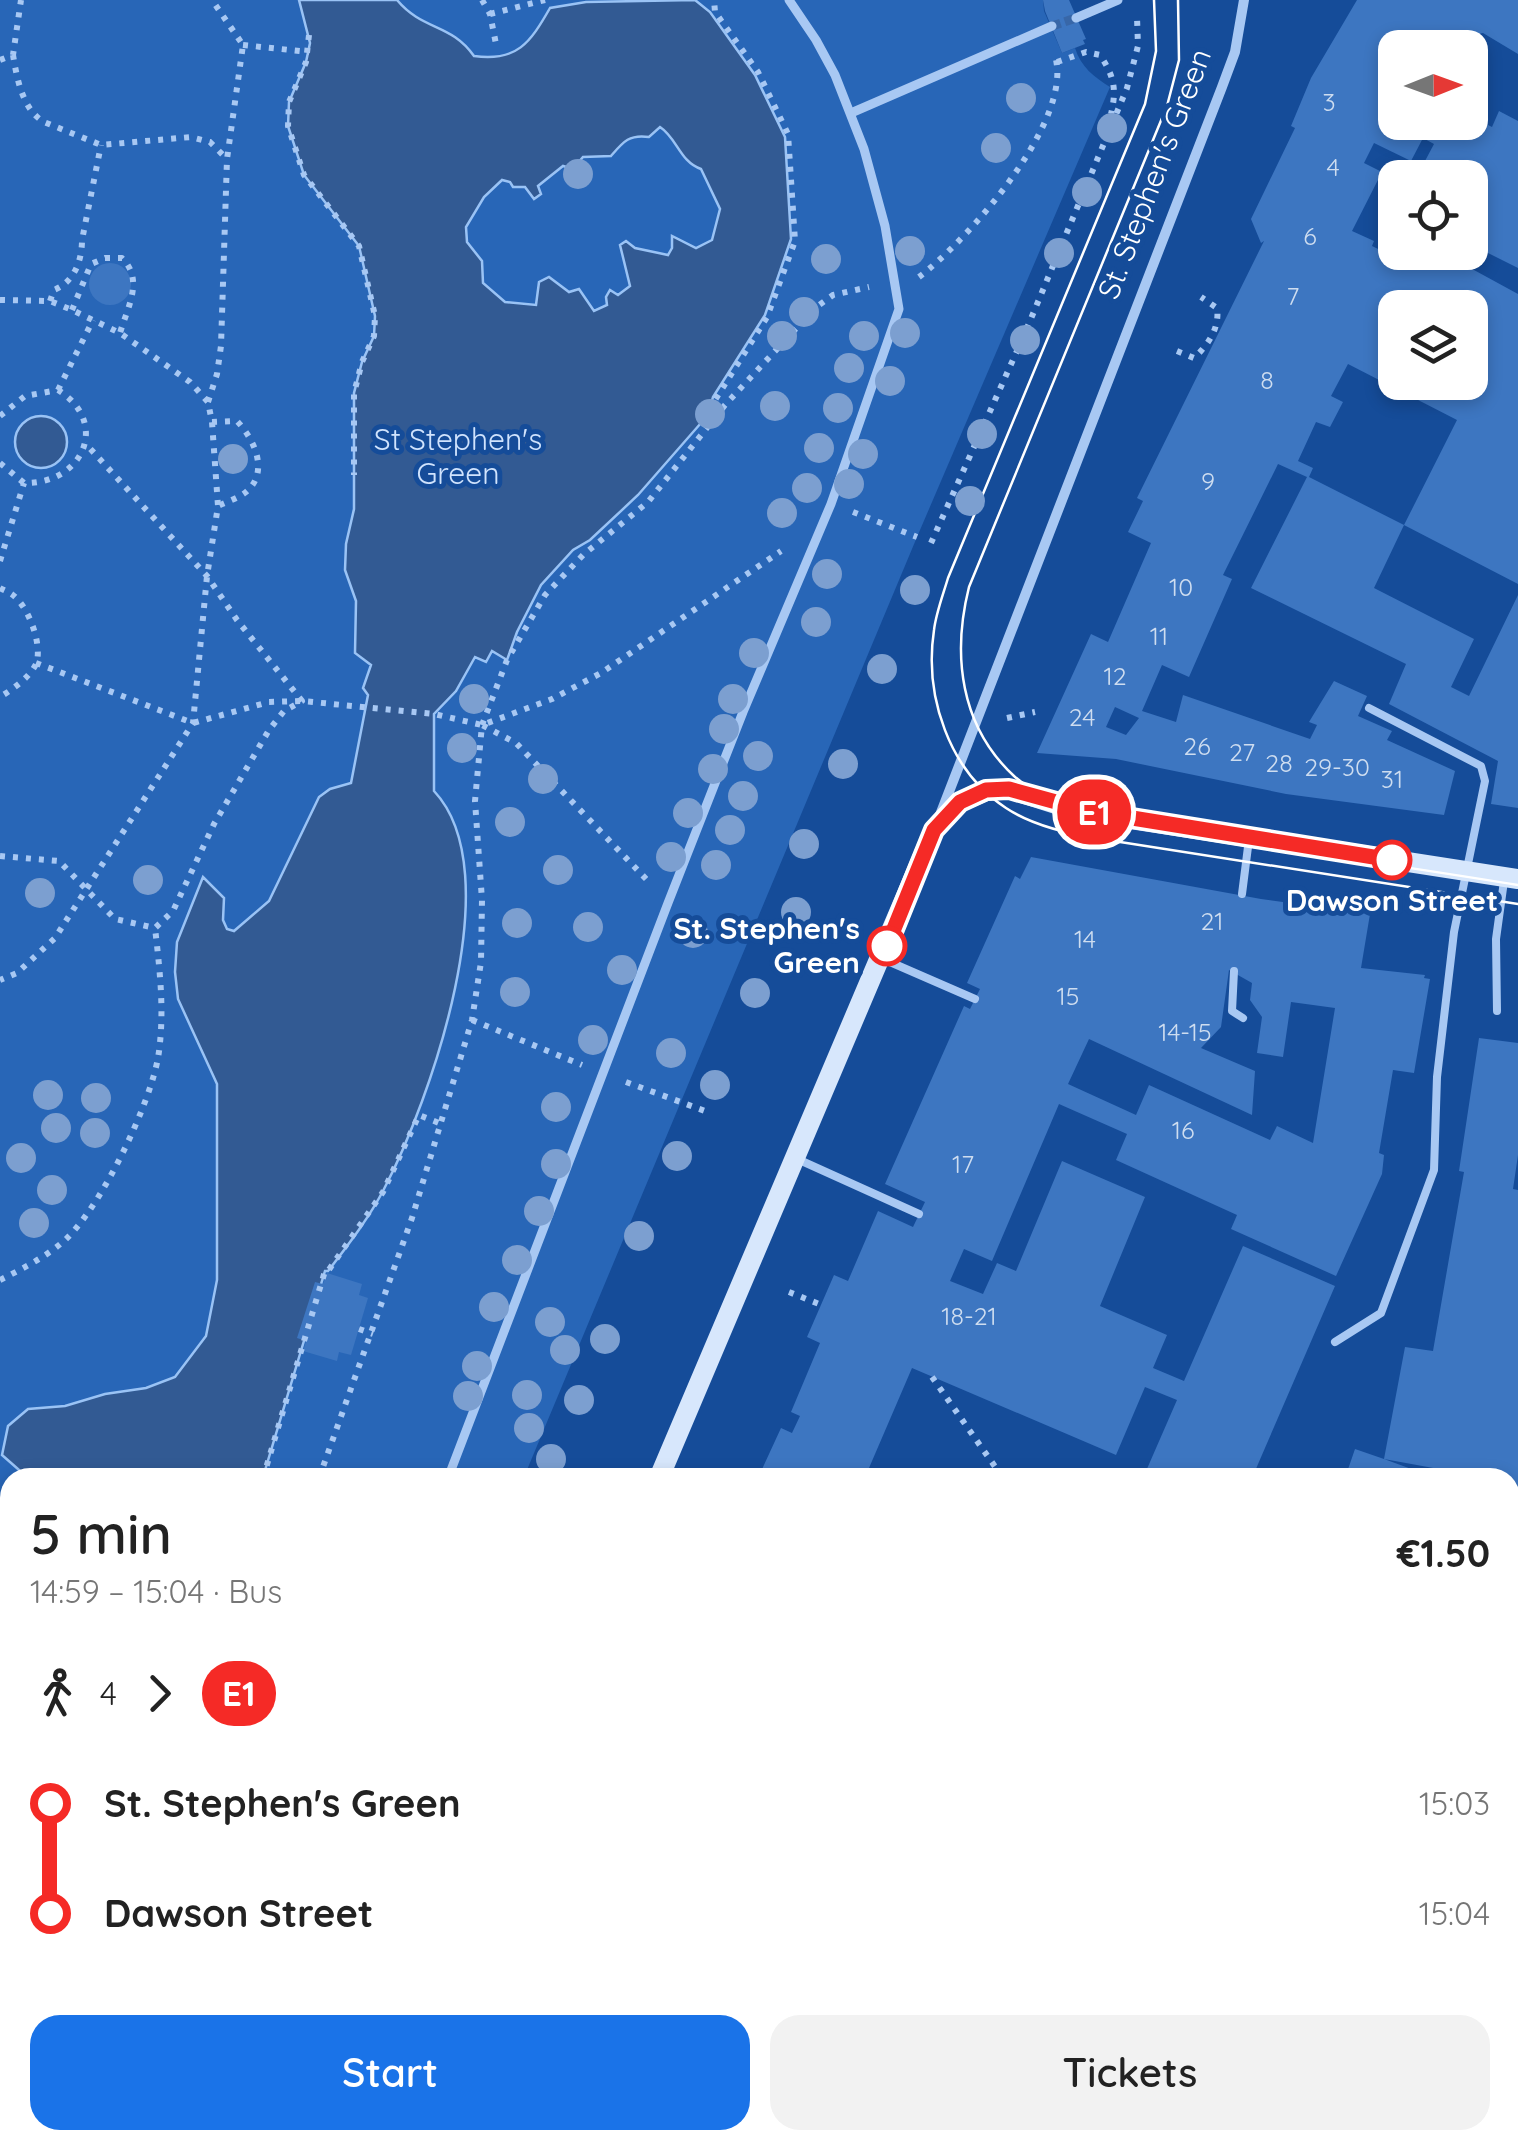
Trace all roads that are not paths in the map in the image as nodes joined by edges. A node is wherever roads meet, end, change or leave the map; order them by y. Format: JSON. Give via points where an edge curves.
{"nodes":[{"id":1,"x":789,"y":0,"type":"edge"},
{"id":2,"x":1118,"y":0,"type":"edge"},
{"id":3,"x":1244,"y":0,"type":"edge"},
{"id":4,"x":1076,"y":18,"type":"tunnel mouth"},
{"id":5,"x":1049,"y":28,"type":"tunnel mouth"},
{"id":6,"x":851,"y":113,"type":"junction"},
{"id":7,"x":1369,"y":708,"type":"dead end"},
{"id":8,"x":1480,"y":751,"type":"dead end"},
{"id":9,"x":1471,"y":760,"type":"junction"},
{"id":10,"x":934,"y":830,"type":"junction"},
{"id":11,"x":1250,"y":837,"type":"junction"},
{"id":12,"x":1465,"y":871,"type":"junction"},
{"id":13,"x":1511,"y":878,"type":"edge"},
{"id":14,"x":1242,"y":894,"type":"dead end"},
{"id":15,"x":882,"y":958,"type":"junction"},
{"id":16,"x":1234,"y":970,"type":"dead end"},
{"id":17,"x":976,"y":999,"type":"dead end"},
{"id":18,"x":1497,"y":1011,"type":"dead end"},
{"id":19,"x":1243,"y":1018,"type":"dead end"},
{"id":20,"x":795,"y":1158,"type":"junction"},
{"id":21,"x":919,"y":1214,"type":"dead end"},
{"id":22,"x":1335,"y":1342,"type":"dead end"},
{"id":23,"x":452,"y":1468,"type":"edge"},
{"id":24,"x":663,"y":1468,"type":"edge"}],
"edges":[{"from":1,"to":6,"type":"street"},
{"from":2,"to":4,"type":"street"},
{"from":3,"to":10,"type":"street","name":"St. Stephen's Green","via":[[1222,87]]},
{"from":5,"to":6,"type":"street"},
{"from":6,"to":23,"type":"street","via":[[885,226],[899,310],[831,504],[743,712]]},
{"from":7,"to":9,"type":"lane"},
{"from":8,"to":9,"type":"lane"},
{"from":9,"to":12,"type":"lane","via":[[1485,781]]},
{"from":10,"to":11,"type":"main road","via":[[960,802],[1009,789],[1089,811]]},
{"from":10,"to":15,"type":"main road","name":"St. Stephen's Green"},
{"from":11,"to":12,"type":"main road"},
{"from":11,"to":14,"type":"lane"},
{"from":12,"to":13,"type":"main road"},
{"from":12,"to":22,"type":"lane","via":[[1437,1077],[1434,1170],[1381,1313]]},
{"from":13,"to":18,"type":"lane","via":[[1496,939]]},
{"from":15,"to":17,"type":"lane"},
{"from":15,"to":20,"type":"main road","name":"St. Stephen's Green"},
{"from":16,"to":19,"type":"lane","via":[[1232,1011]]},
{"from":20,"to":21,"type":"lane"},
{"from":20,"to":24,"type":"main road","name":"St. Stephen's Green"}]}
